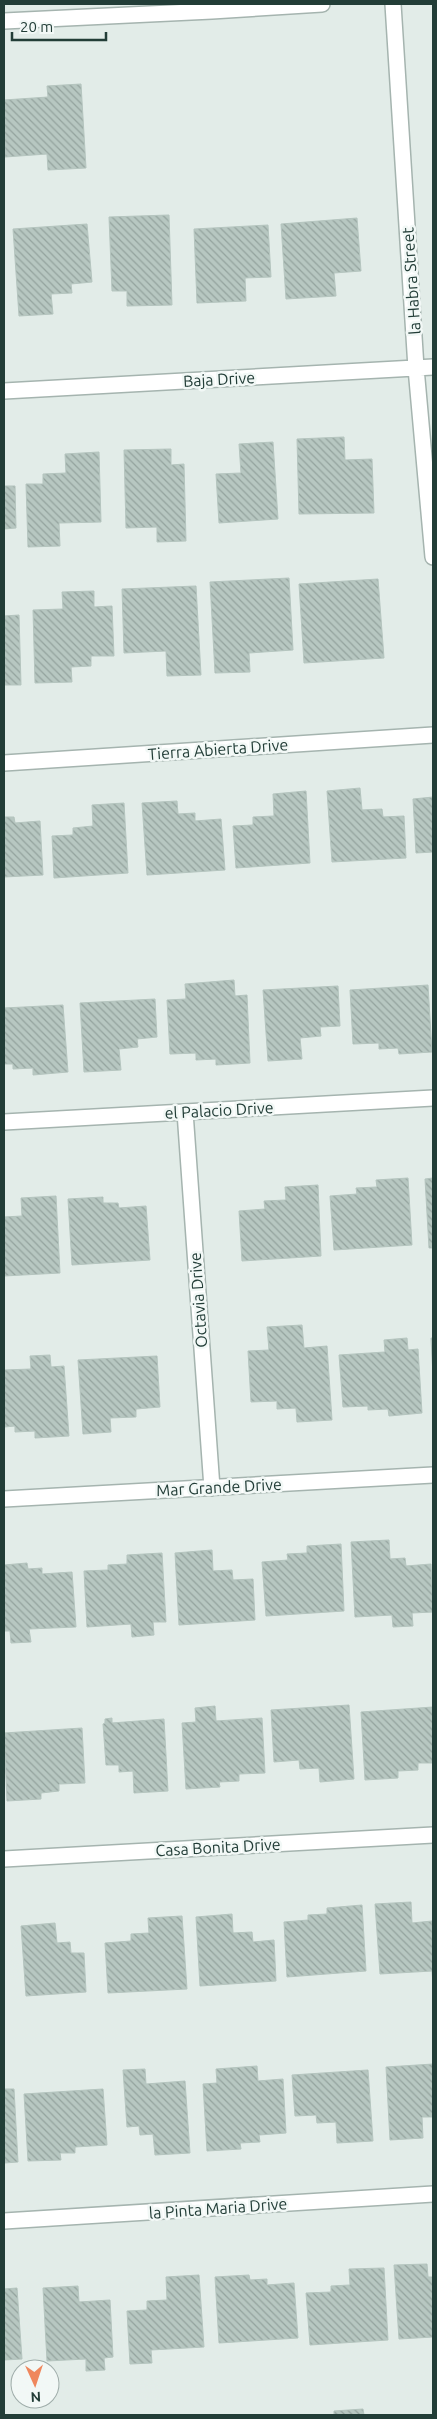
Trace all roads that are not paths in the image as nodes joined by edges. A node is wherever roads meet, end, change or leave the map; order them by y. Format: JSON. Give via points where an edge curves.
{"nodes":[{"id":1,"x":322,"y":4,"type":"edge"},
{"id":2,"x":393,"y":4,"type":"edge"},
{"id":3,"x":212,"y":8,"type":"edge"},
{"id":4,"x":4,"y":21,"type":"edge"},
{"id":5,"x":433,"y":367,"type":"edge"},
{"id":6,"x":416,"y":368,"type":"junction"},
{"id":7,"x":4,"y":390,"type":"edge"},
{"id":8,"x":433,"y":557,"type":"edge"},
{"id":9,"x":433,"y":735,"type":"edge"},
{"id":10,"x":4,"y":763,"type":"edge"},
{"id":11,"x":433,"y":1098,"type":"edge"},
{"id":12,"x":185,"y":1112,"type":"junction"},
{"id":13,"x":4,"y":1122,"type":"edge"},
{"id":14,"x":433,"y":1475,"type":"edge"},
{"id":15,"x":212,"y":1488,"type":"junction"},
{"id":16,"x":4,"y":1500,"type":"edge"},
{"id":17,"x":433,"y":1834,"type":"edge"},
{"id":18,"x":4,"y":1859,"type":"edge"},
{"id":19,"x":433,"y":2194,"type":"edge"},
{"id":20,"x":4,"y":2221,"type":"edge"}],
"edges":[{"from":1,"to":3,"type":"street"},
{"from":2,"to":6,"type":"street","name":"la Habra Street"},
{"from":3,"to":4,"type":"street"},
{"from":5,"to":6,"type":"street","name":"Baja Drive"},
{"from":6,"to":7,"type":"street","name":"Baja Drive"},
{"from":6,"to":8,"type":"street","name":"la Habra Street"},
{"from":9,"to":10,"type":"street","name":"Tierra Abierta Drive"},
{"from":11,"to":12,"type":"street","name":"el Palacio Drive"},
{"from":12,"to":13,"type":"street","name":"el Palacio Drive"},
{"from":12,"to":15,"type":"street","name":"Octavia Drive"},
{"from":14,"to":15,"type":"street","name":"Mar Grande Drive"},
{"from":15,"to":16,"type":"street","name":"Mar Grande Drive"},
{"from":17,"to":18,"type":"street","name":"Casa Bonita Drive"},
{"from":19,"to":20,"type":"street","name":"la Pinta Maria Drive"}]}
